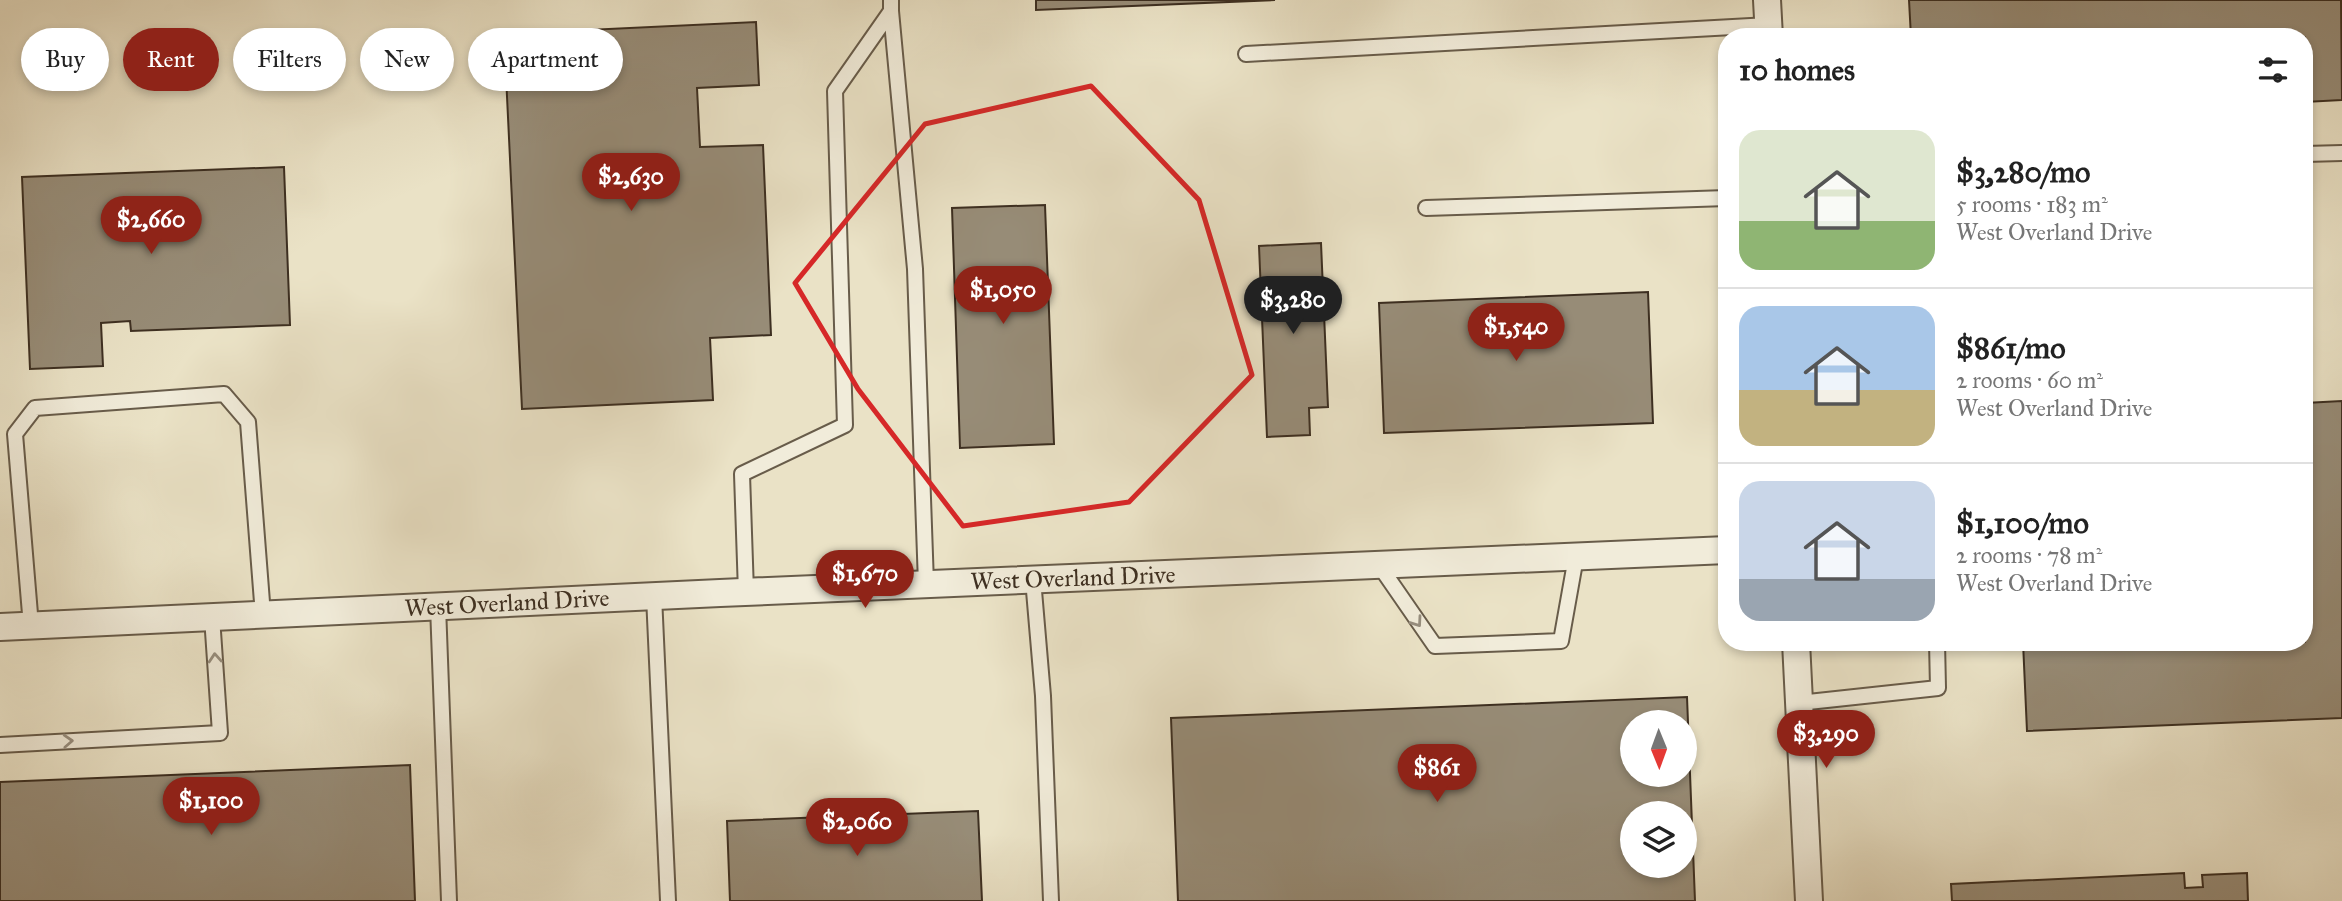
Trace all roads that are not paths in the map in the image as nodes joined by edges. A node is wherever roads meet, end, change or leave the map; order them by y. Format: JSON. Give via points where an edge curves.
{"nodes":[{"id":1,"x":891,"y":6,"type":"edge"},
{"id":2,"x":1768,"y":21,"type":"edge"},
{"id":3,"x":1246,"y":54,"type":"dead end"},
{"id":4,"x":2342,"y":153,"type":"edge"},
{"id":5,"x":2313,"y":154,"type":"edge"},
{"id":6,"x":1718,"y":198,"type":"edge"},
{"id":7,"x":1426,"y":208,"type":"dead end"},
{"id":8,"x":1718,"y":550,"type":"edge"},
{"id":9,"x":1576,"y":556,"type":"junction"},
{"id":10,"x":1379,"y":565,"type":"junction"},
{"id":11,"x":1033,"y":579,"type":"junction"},
{"id":12,"x":926,"y":584,"type":"junction"},
{"id":13,"x":746,"y":592,"type":"junction"},
{"id":14,"x":654,"y":596,"type":"junction"},
{"id":15,"x":438,"y":606,"type":"junction"},
{"id":16,"x":263,"y":615,"type":"junction"},
{"id":17,"x":212,"y":617,"type":"junction"},
{"id":18,"x":31,"y":626,"type":"junction"},
{"id":19,"x":0,"y":627,"type":"edge"},
{"id":20,"x":1796,"y":651,"type":"edge"},
{"id":21,"x":1937,"y":651,"type":"edge"},
{"id":22,"x":1799,"y":704,"type":"junction"},
{"id":23,"x":0,"y":745,"type":"edge"},
{"id":24,"x":449,"y":901,"type":"edge"},
{"id":25,"x":668,"y":901,"type":"edge"},
{"id":26,"x":1051,"y":901,"type":"edge"},
{"id":27,"x":1809,"y":901,"type":"edge"}],
"edges":[{"from":1,"to":12,"type":"lane","via":[[915,269]]},
{"from":1,"to":13,"type":"lane","via":[[835,91],[845,425],[742,474]]},
{"from":2,"to":3,"type":"lane"},
{"from":4,"to":5,"type":"lane"},
{"from":6,"to":7,"type":"lane"},
{"from":8,"to":9,"type":"street","name":"West Overland Drive"},
{"from":9,"to":10,"type":"street","name":"West Overland Drive"},
{"from":10,"to":9,"type":"lane","one_way":true,"via":[[1435,646],[1561,641]]},
{"from":10,"to":11,"type":"street","name":"West Overland Drive"},
{"from":11,"to":12,"type":"street","name":"West Overland Drive"},
{"from":11,"to":26,"type":"lane"},
{"from":12,"to":13,"type":"street","name":"West Overland Drive"},
{"from":13,"to":14,"type":"street","name":"West Overland Drive"},
{"from":14,"to":15,"type":"street","name":"West Overland Drive"},
{"from":14,"to":25,"type":"lane"},
{"from":15,"to":16,"type":"street","name":"West Overland Drive"},
{"from":15,"to":24,"type":"lane"},
{"from":16,"to":17,"type":"street","name":"West Overland Drive"},
{"from":16,"to":18,"type":"lane","via":[[248,422],[223,394],[35,408],[15,434]]},
{"from":17,"to":18,"type":"street","name":"West Overland Drive"},
{"from":23,"to":17,"type":"lane","one_way":true,"via":[[220,733]]},
{"from":18,"to":19,"type":"street","name":"West Overland Drive"},
{"from":20,"to":22,"type":"street"},
{"from":21,"to":22,"type":"lane","via":[[1938,688]]},
{"from":22,"to":27,"type":"street"}]}
